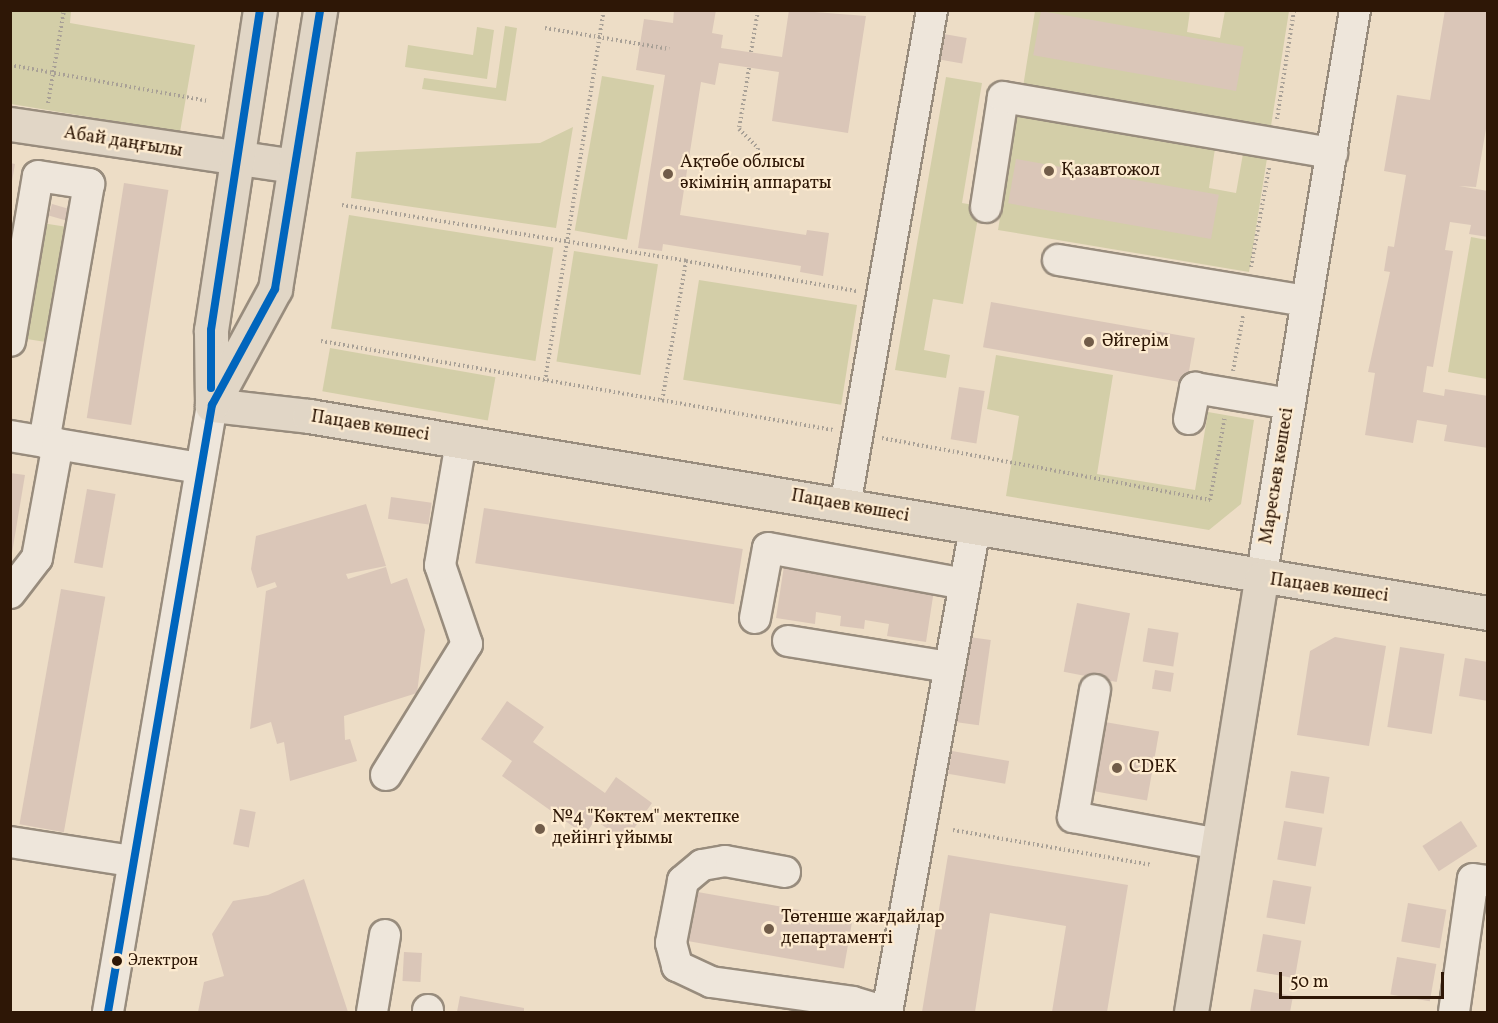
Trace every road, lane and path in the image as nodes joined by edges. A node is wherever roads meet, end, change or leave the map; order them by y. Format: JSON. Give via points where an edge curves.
{"nodes":[{"id":1,"x":64,"y":10,"type":"edge"},
{"id":2,"x":260,"y":10,"type":"edge"},
{"id":3,"x":320,"y":10,"type":"edge"},
{"id":4,"x":604,"y":10,"type":"edge"},
{"id":5,"x":758,"y":10,"type":"edge"},
{"id":6,"x":932,"y":10,"type":"edge"},
{"id":7,"x":1294,"y":10,"type":"edge"},
{"id":8,"x":1355,"y":10,"type":"edge"},
{"id":9,"x":545,"y":28,"type":"dead end"},
{"id":10,"x":600,"y":36,"type":"junction"},
{"id":11,"x":669,"y":49,"type":"dead end"},
{"id":12,"x":751,"y":52,"type":"dead end"},
{"id":13,"x":10,"y":65,"type":"edge"},
{"id":14,"x":749,"y":68,"type":"dead end"},
{"id":15,"x":54,"y":72,"type":"junction"},
{"id":16,"x":209,"y":101,"type":"dead end"},
{"id":17,"x":47,"y":110,"type":"dead end"},
{"id":18,"x":10,"y":124,"type":"edge"},
{"id":19,"x":1273,"y":143,"type":"junction"},
{"id":20,"x":1332,"y":153,"type":"junction"},
{"id":21,"x":237,"y":158,"type":"junction"},
{"id":22,"x":756,"y":162,"type":"dead end"},
{"id":23,"x":294,"y":166,"type":"junction"},
{"id":24,"x":342,"y":205,"type":"dead end"},
{"id":25,"x":986,"y":207,"type":"dead end"},
{"id":26,"x":567,"y":242,"type":"junction"},
{"id":27,"x":1058,"y":260,"type":"dead end"},
{"id":28,"x":686,"y":261,"type":"junction"},
{"id":29,"x":1247,"y":291,"type":"junction"},
{"id":30,"x":880,"y":295,"type":"junction"},
{"id":31,"x":1307,"y":301,"type":"junction"},
{"id":32,"x":10,"y":341,"type":"edge"},
{"id":33,"x":321,"y":341,"type":"dead end"},
{"id":34,"x":545,"y":381,"type":"junction"},
{"id":35,"x":1229,"y":393,"type":"junction"},
{"id":36,"x":662,"y":402,"type":"junction"},
{"id":37,"x":1290,"y":404,"type":"junction"},
{"id":38,"x":212,"y":405,"type":"junction"},
{"id":39,"x":1190,"y":419,"type":"dead end"},
{"id":40,"x":857,"y":434,"type":"junction"},
{"id":41,"x":10,"y":436,"type":"edge"},
{"id":42,"x":461,"y":442,"type":"junction"},
{"id":43,"x":51,"y":443,"type":"junction"},
{"id":44,"x":199,"y":468,"type":"junction"},
{"id":45,"x":845,"y":506,"type":"junction"},
{"id":46,"x":975,"y":528,"type":"junction"},
{"id":47,"x":1261,"y":579,"type":"junction"},
{"id":48,"x":965,"y":584,"type":"junction"},
{"id":49,"x":10,"y":593,"type":"edge"},
{"id":50,"x":1488,"y":613,"type":"edge"},
{"id":51,"x":755,"y":618,"type":"dead end"},
{"id":52,"x":788,"y":641,"type":"dead end"},
{"id":53,"x":950,"y":667,"type":"junction"},
{"id":54,"x":1095,"y":690,"type":"dead end"},
{"id":55,"x":386,"y":775,"type":"dead end"},
{"id":56,"x":953,"y":830,"type":"dead end"},
{"id":57,"x":10,"y":842,"type":"edge"},
{"id":58,"x":1219,"y":844,"type":"junction"},
{"id":59,"x":132,"y":861,"type":"junction"},
{"id":60,"x":1152,"y":866,"type":"dead end"},
{"id":61,"x":784,"y":872,"type":"dead end"},
{"id":62,"x":1488,"y":881,"type":"edge"},
{"id":63,"x":385,"y":935,"type":"dead end"},
{"id":64,"x":108,"y":1012,"type":"edge"},
{"id":65,"x":372,"y":1012,"type":"edge"},
{"id":66,"x":886,"y":1012,"type":"edge"},
{"id":67,"x":1191,"y":1012,"type":"edge"},
{"id":68,"x":1454,"y":1012,"type":"edge"}],
"edges":[{"from":1,"to":15,"type":"path"},
{"from":2,"to":21,"type":"main road"},
{"from":3,"to":23,"type":"main road"},
{"from":4,"to":10,"type":"path"},
{"from":5,"to":12,"type":"path"},
{"from":6,"to":30,"type":"street"},
{"from":7,"to":19,"type":"path"},
{"from":8,"to":20,"type":"street","name":"Маресьев көшесі"},
{"from":9,"to":10,"type":"path"},
{"from":10,"to":11,"type":"path"},
{"from":10,"to":26,"type":"path"},
{"from":13,"to":15,"type":"path"},
{"from":14,"to":22,"type":"path","via":[[739,129],[758,148]]},
{"from":15,"to":16,"type":"path"},
{"from":15,"to":17,"type":"path"},
{"from":18,"to":21,"type":"main road","name":"Абай даңғылы"},
{"from":19,"to":20,"type":"street"},
{"from":19,"to":25,"type":"street","via":[[1004,97]]},
{"from":19,"to":29,"type":"path"},
{"from":20,"to":31,"type":"street","name":"Маресьев көшесі"},
{"from":21,"to":23,"type":"main road","name":"Абай даңғылы"},
{"from":21,"to":38,"type":"main road","via":[[210,330]]},
{"from":23,"to":38,"type":"main road","via":[[275,289]]},
{"from":24,"to":26,"type":"path"},
{"from":26,"to":28,"type":"path"},
{"from":26,"to":34,"type":"path"},
{"from":27,"to":29,"type":"street"},
{"from":28,"to":30,"type":"path"},
{"from":28,"to":36,"type":"path"},
{"from":29,"to":31,"type":"street"},
{"from":29,"to":35,"type":"path"},
{"from":30,"to":40,"type":"street"},
{"from":31,"to":37,"type":"street","name":"Маресьев көшесі"},
{"from":32,"to":43,"type":"street","via":[[38,176],[89,184]]},
{"from":33,"to":34,"type":"path"},
{"from":34,"to":36,"type":"path"},
{"from":35,"to":37,"type":"street"},
{"from":35,"to":39,"type":"street","via":[[1196,388]]},
{"from":35,"to":40,"type":"path","via":[[1210,500]]},
{"from":36,"to":40,"type":"path"},
{"from":37,"to":47,"type":"street","name":"Маресьев көшесі"},
{"from":38,"to":42,"type":"main road","name":"Пацаев көшесі"},
{"from":38,"to":44,"type":"street"},
{"from":40,"to":45,"type":"street"},
{"from":41,"to":43,"type":"street"},
{"from":42,"to":45,"type":"main road","name":"Пацаев көшесі"},
{"from":42,"to":55,"type":"street","via":[[440,565],[467,644]]},
{"from":43,"to":44,"type":"street"},
{"from":43,"to":49,"type":"street","via":[[37,558]]},
{"from":44,"to":59,"type":"street"},
{"from":45,"to":46,"type":"main road","name":"Пацаев көшесі"},
{"from":46,"to":47,"type":"main road","name":"Пацаев көшесі"},
{"from":46,"to":48,"type":"street"},
{"from":47,"to":50,"type":"main road","name":"Пацаев көшесі"},
{"from":47,"to":58,"type":"main road","name":"Маресьев көшесі"},
{"from":48,"to":51,"type":"street","via":[[768,548]]},
{"from":48,"to":53,"type":"street"},
{"from":52,"to":53,"type":"street"},
{"from":53,"to":66,"type":"street"},
{"from":54,"to":58,"type":"street","via":[[1074,818]]},
{"from":56,"to":60,"type":"path"},
{"from":57,"to":59,"type":"street"},
{"from":58,"to":67,"type":"main road","name":"Маресьев көшесі"},
{"from":59,"to":64,"type":"street"},
{"from":61,"to":66,"type":"street","via":[[725,861],[702,865],[683,881],[671,943],[677,966],[711,982],[853,1002]]},
{"from":62,"to":68,"type":"street","via":[[1473,879]]},
{"from":63,"to":65,"type":"street"}]}
